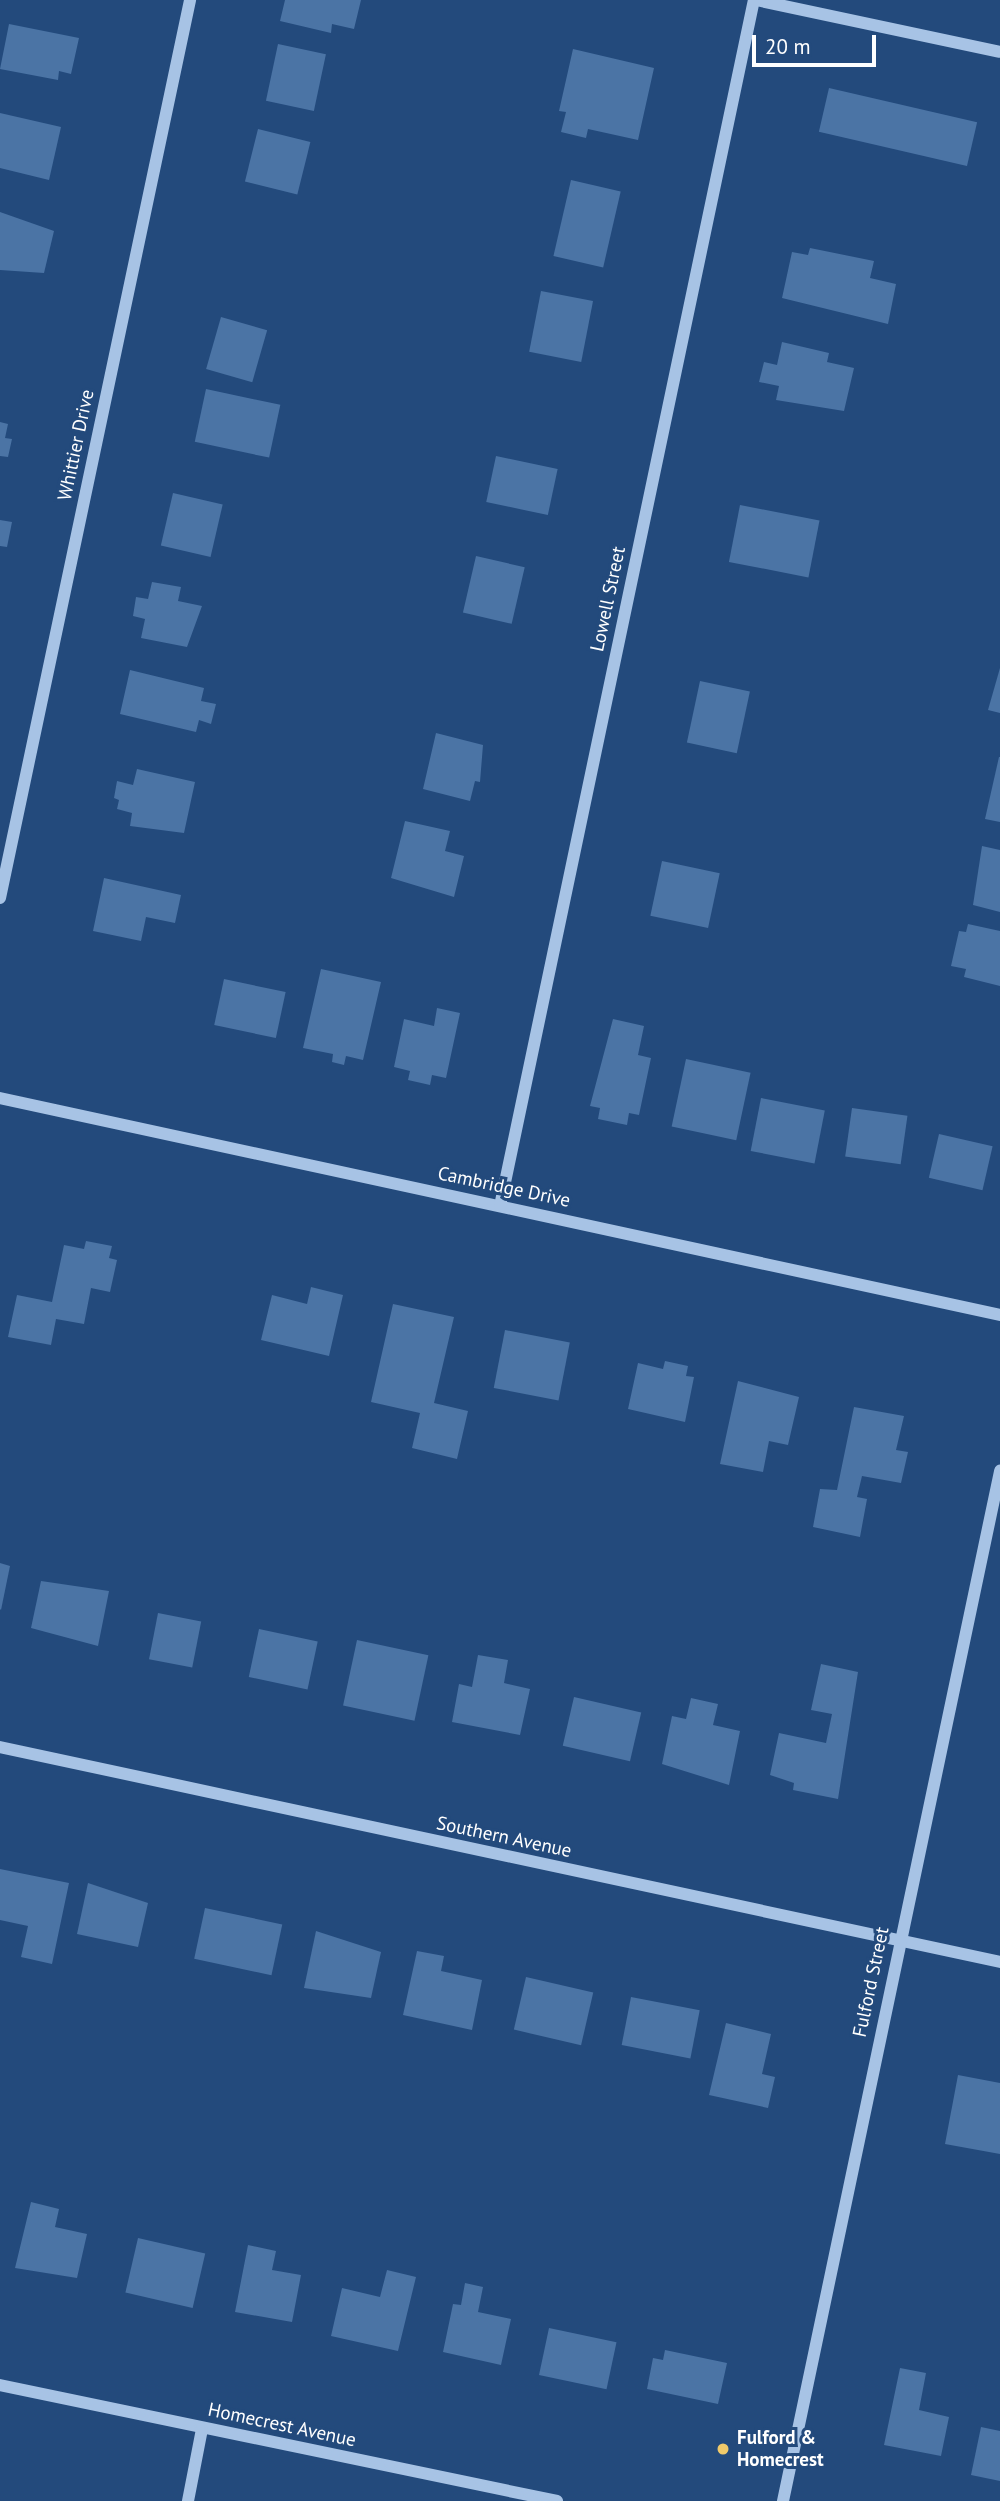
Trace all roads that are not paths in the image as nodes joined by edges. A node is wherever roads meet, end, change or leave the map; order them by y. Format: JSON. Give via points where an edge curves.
{"nodes":[{"id":1,"x":190,"y":0,"type":"edge"},
{"id":2,"x":755,"y":0,"type":"edge"},
{"id":3,"x":1000,"y":52,"type":"edge"},
{"id":4,"x":0,"y":898,"type":"edge"},
{"id":5,"x":0,"y":1098,"type":"edge"},
{"id":6,"x":500,"y":1206,"type":"junction"},
{"id":7,"x":1000,"y":1315,"type":"edge"},
{"id":8,"x":1000,"y":1471,"type":"edge"},
{"id":9,"x":0,"y":1747,"type":"edge"},
{"id":10,"x":899,"y":1942,"type":"junction"},
{"id":11,"x":1000,"y":1962,"type":"edge"},
{"id":12,"x":0,"y":2385,"type":"edge"},
{"id":13,"x":202,"y":2428,"type":"junction"},
{"id":14,"x":188,"y":2501,"type":"edge"},
{"id":15,"x":557,"y":2501,"type":"edge"},
{"id":16,"x":782,"y":2501,"type":"edge"}],
"edges":[{"from":1,"to":4,"type":"street","name":"Whittier Drive"},
{"from":2,"to":3,"type":"street"},
{"from":2,"to":6,"type":"street","name":"Lowell Street"},
{"from":5,"to":6,"type":"street","name":"Cambridge Drive"},
{"from":6,"to":7,"type":"street","name":"Cambridge Drive"},
{"from":8,"to":10,"type":"street","name":"Fulford Street"},
{"from":9,"to":10,"type":"street","name":"Southern Avenue"},
{"from":10,"to":11,"type":"street","name":"Southern Avenue"},
{"from":10,"to":16,"type":"street","name":"Fulford Street"},
{"from":12,"to":13,"type":"street","name":"Homecrest Avenue"},
{"from":13,"to":14,"type":"street"},
{"from":13,"to":15,"type":"street","name":"Homecrest Avenue"}]}
